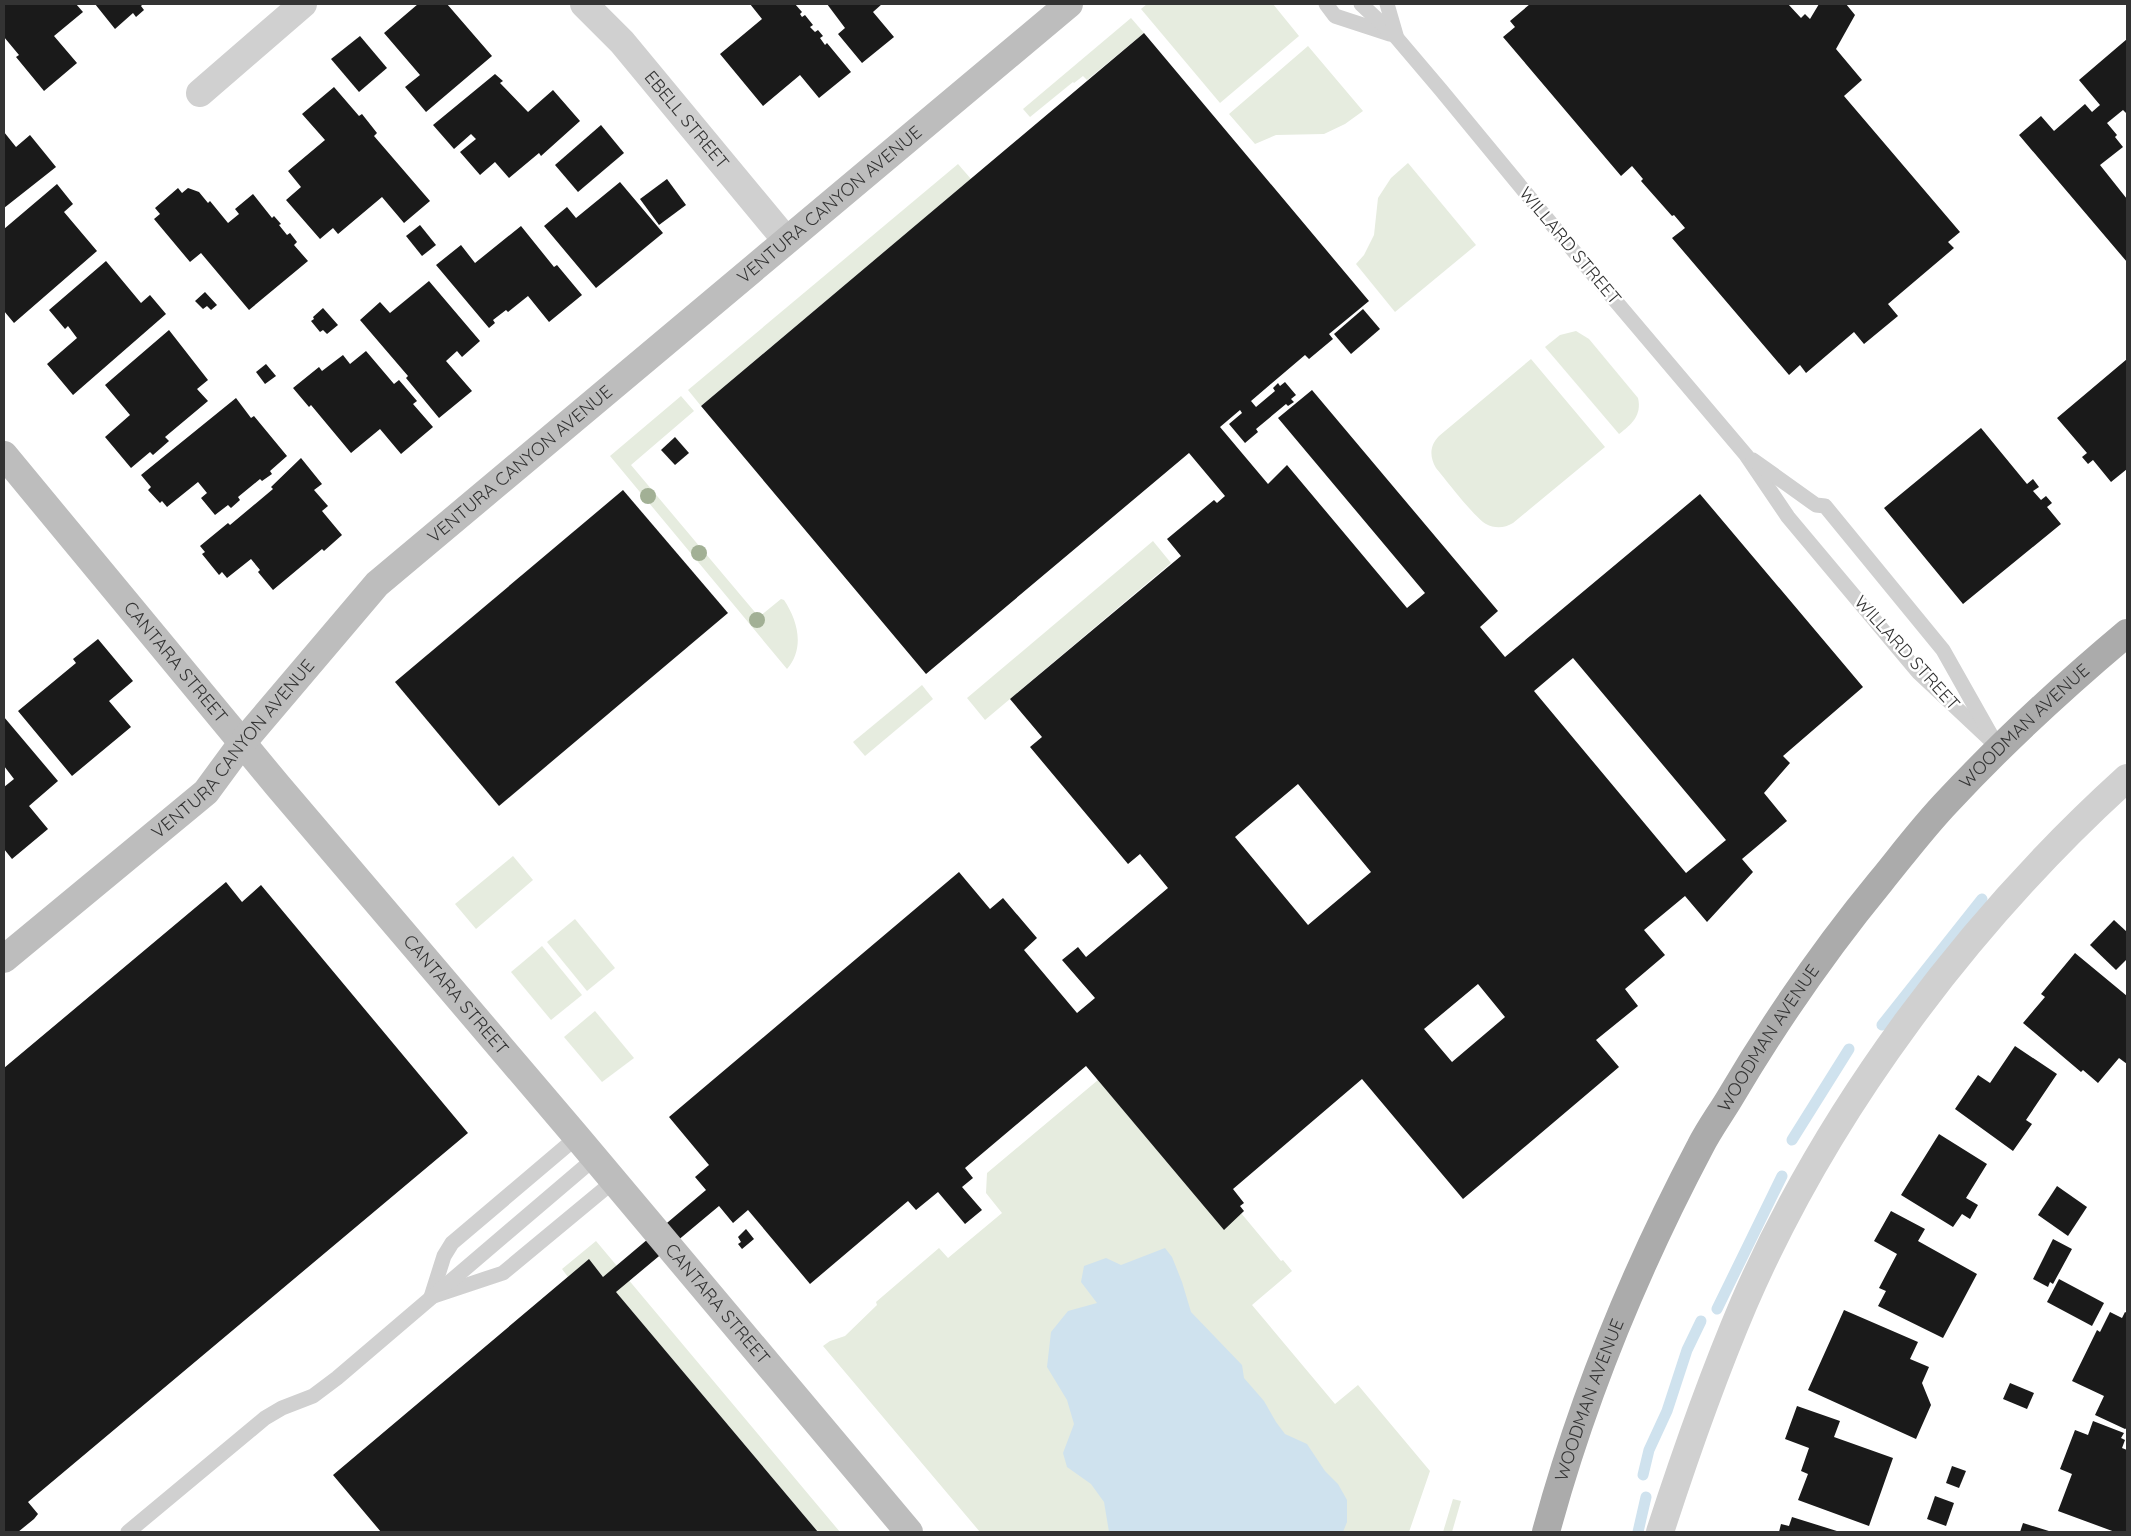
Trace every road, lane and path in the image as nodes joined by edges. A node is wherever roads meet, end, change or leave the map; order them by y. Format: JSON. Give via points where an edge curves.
{"nodes":[{"id":1,"x":303,"y":4,"type":"edge"},
{"id":2,"x":584,"y":4,"type":"edge"},
{"id":3,"x":1069,"y":4,"type":"edge"},
{"id":4,"x":1326,"y":4,"type":"edge"},
{"id":5,"x":1361,"y":4,"type":"edge"},
{"id":6,"x":1387,"y":4,"type":"edge"},
{"id":7,"x":1396,"y":36,"type":"junction"},
{"id":8,"x":200,"y":94,"type":"dead end"},
{"id":9,"x":786,"y":240,"type":"junction"},
{"id":10,"x":4,"y":455,"type":"edge"},
{"id":11,"x":1746,"y":455,"type":"junction"},
{"id":12,"x":2127,"y":633,"type":"edge"},
{"id":13,"x":242,"y":743,"type":"junction"},
{"id":14,"x":1999,"y":748,"type":"junction"},
{"id":15,"x":2127,"y":778,"type":"edge"},
{"id":16,"x":4,"y":959,"type":"edge"},
{"id":17,"x":578,"y":1137,"type":"junction"},
{"id":18,"x":595,"y":1158,"type":"junction"},
{"id":19,"x":614,"y":1180,"type":"junction"},
{"id":20,"x":431,"y":1297,"type":"junction"},
{"id":21,"x":128,"y":1532,"type":"edge"},
{"id":22,"x":909,"y":1532,"type":"edge"},
{"id":23,"x":1546,"y":1532,"type":"edge"},
{"id":24,"x":1660,"y":1532,"type":"edge"}],
"edges":[{"from":1,"to":8,"type":"street"},
{"from":2,"to":9,"type":"street","name":"EBELL STREET","via":[[622,42]]},
{"from":3,"to":9,"type":"street","name":"VENTURA CANYON AVENUE"},
{"from":4,"to":7,"type":"lane","via":[[1335,16]]},
{"from":5,"to":7,"type":"lane","name":"WILLARD STREET"},
{"from":6,"to":7,"type":"lane","name":"WILLARD STREET"},
{"from":7,"to":11,"type":"lane","name":"WILLARD STREET"},
{"from":9,"to":13,"type":"street","name":"VENTURA CANYON AVENUE","via":[[377,584]]},
{"from":10,"to":13,"type":"street","name":"CANTARA STREET"},
{"from":11,"to":14,"type":"lane","name":"WILLARD STREET","via":[[1788,517],[1912,664]]},
{"from":11,"to":14,"type":"lane","name":"WILLARD STREET","via":[[1816,505],[1825,506],[1943,650]]},
{"from":12,"to":14,"type":"main road","name":"WOODMAN AVENUE"},
{"from":13,"to":16,"type":"street","name":"VENTURA CANYON AVENUE","via":[[206,792]]},
{"from":13,"to":17,"type":"street","name":"CANTARA STREET"},
{"from":14,"to":23,"type":"main road","name":"WOODMAN AVENUE","via":[[1904,852],[1820,958],[1701,1144],[1628,1296],[1562,1473]]},
{"from":15,"to":24,"type":"street","via":[[2062,839],[2000,905],[1911,1018],[1855,1100],[1807,1180],[1745,1302],[1694,1427]]},
{"from":17,"to":18,"type":"street","name":"CANTARA STREET"},
{"from":17,"to":20,"type":"lane","via":[[452,1243],[444,1256]]},
{"from":18,"to":19,"type":"street","name":"CANTARA STREET"},
{"from":18,"to":20,"type":"lane"},
{"from":19,"to":20,"type":"lane","via":[[503,1273]]},
{"from":19,"to":22,"type":"street","name":"CANTARA STREET"},
{"from":20,"to":21,"type":"lane","via":[[319,1392],[265,1418]]}]}
